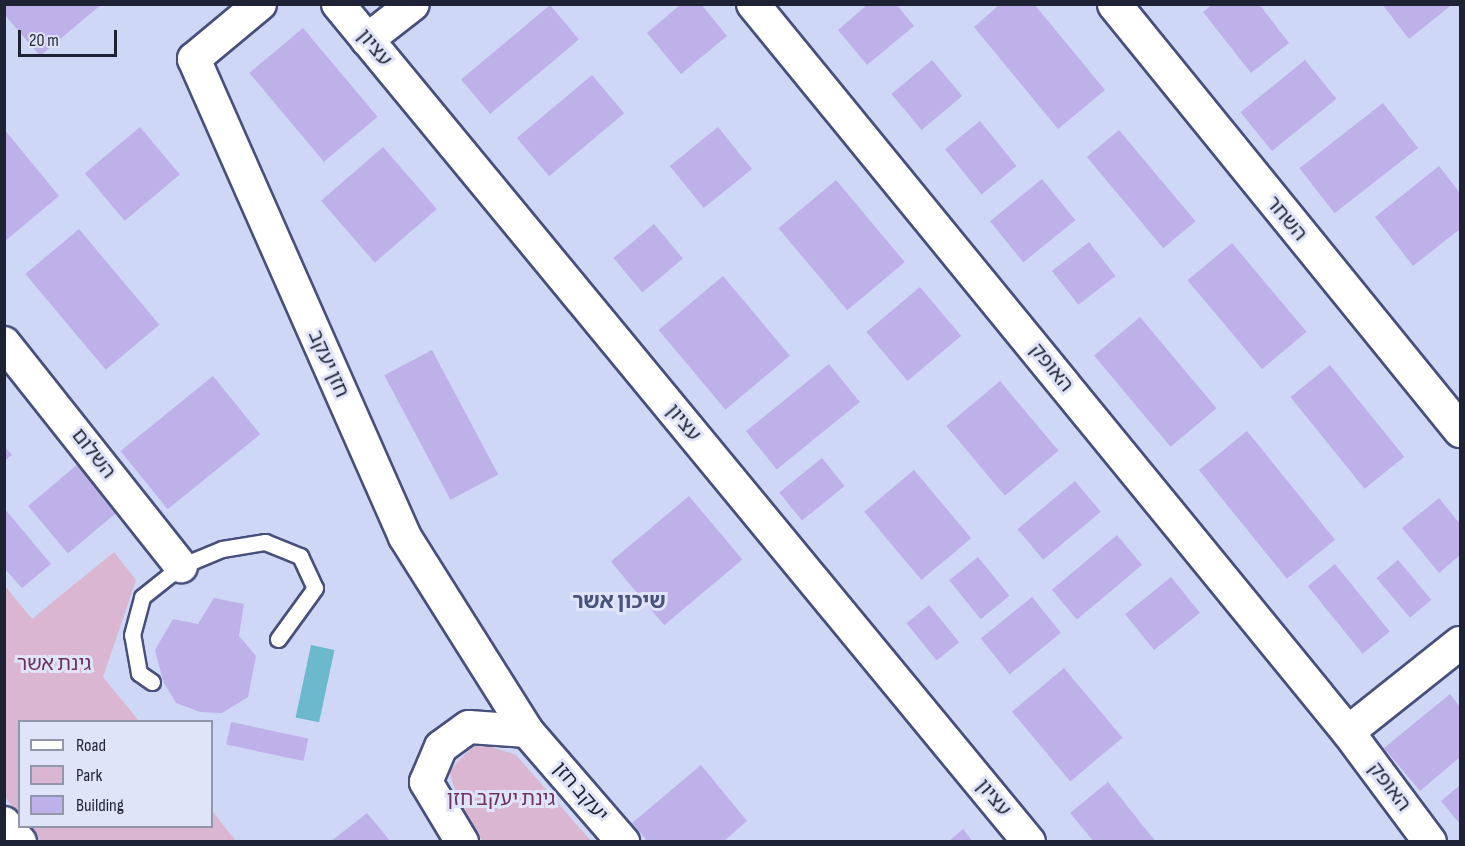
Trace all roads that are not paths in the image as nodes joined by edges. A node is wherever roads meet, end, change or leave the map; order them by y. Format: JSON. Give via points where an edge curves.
{"nodes":[{"id":1,"x":260,"y":4,"type":"edge"},
{"id":2,"x":338,"y":4,"type":"edge"},
{"id":3,"x":413,"y":4,"type":"edge"},
{"id":4,"x":753,"y":4,"type":"edge"},
{"id":5,"x":1114,"y":4,"type":"edge"},
{"id":6,"x":368,"y":40,"type":"junction"},
{"id":7,"x":4,"y":343,"type":"edge"},
{"id":8,"x":1461,"y":430,"type":"edge"},
{"id":9,"x":181,"y":566,"type":"junction"},
{"id":10,"x":278,"y":639,"type":"dead end"},
{"id":11,"x":1461,"y":643,"type":"edge"},
{"id":12,"x":152,"y":682,"type":"dead end"},
{"id":13,"x":527,"y":730,"type":"junction"},
{"id":14,"x":1348,"y":732,"type":"junction"},
{"id":15,"x":4,"y":823,"type":"edge"},
{"id":16,"x":20,"y":842,"type":"edge"},
{"id":17,"x":462,"y":842,"type":"edge"},
{"id":18,"x":623,"y":842,"type":"edge"},
{"id":19,"x":1029,"y":842,"type":"edge"},
{"id":20,"x":1430,"y":842,"type":"edge"}],
"edges":[{"from":1,"to":13,"type":"street","name":"חזן יעקב","via":[[194,59],[405,537]]},
{"from":2,"to":6,"type":"street","name":"עציון"},
{"from":3,"to":6,"type":"street"},
{"from":4,"to":14,"type":"street","name":"האופק"},
{"from":5,"to":8,"type":"street","name":"השחר"},
{"from":6,"to":19,"type":"street","name":"עציון"},
{"from":7,"to":9,"type":"street","name":"השלום"},
{"from":9,"to":10,"type":"lane","via":[[222,549],[265,542],[300,556],[315,588]]},
{"from":9,"to":12,"type":"lane","via":[[142,597],[132,635],[139,673]]},
{"from":11,"to":14,"type":"street"},
{"from":13,"to":17,"type":"street","via":[[470,727],[441,747],[426,782]]},
{"from":13,"to":18,"type":"street","name":"יעקב חזן"},
{"from":14,"to":20,"type":"street","name":"האופק"},
{"from":15,"to":16,"type":"street"}]}
